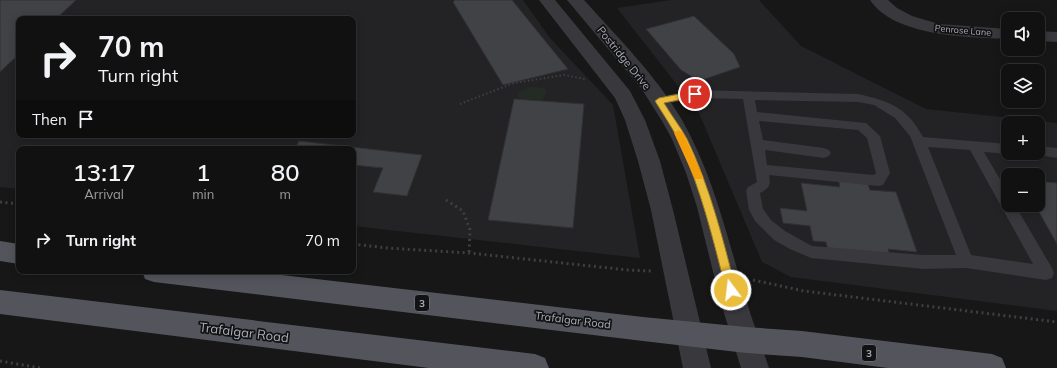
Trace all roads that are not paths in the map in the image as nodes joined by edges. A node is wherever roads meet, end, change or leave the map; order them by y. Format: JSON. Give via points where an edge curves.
{"nodes":[{"id":1,"x":547,"y":0,"type":"edge"},
{"id":2,"x":575,"y":0,"type":"edge"},
{"id":3,"x":878,"y":0,"type":"edge"},
{"id":4,"x":1001,"y":33,"type":"edge"},
{"id":5,"x":1045,"y":36,"type":"edge"},
{"id":6,"x":1057,"y":37,"type":"edge"},
{"id":7,"x":748,"y":95,"type":"junction"},
{"id":8,"x":659,"y":101,"type":"junction"},
{"id":9,"x":752,"y":116,"type":"junction"},
{"id":10,"x":919,"y":141,"type":"junction"},
{"id":11,"x":757,"y":144,"type":"junction"},
{"id":12,"x":974,"y":146,"type":"junction"},
{"id":13,"x":1001,"y":148,"type":"edge"},
{"id":14,"x":1045,"y":152,"type":"edge"},
{"id":15,"x":824,"y":153,"type":"dead end"},
{"id":16,"x":1057,"y":153,"type":"edge"},
{"id":17,"x":761,"y":169,"type":"junction"},
{"id":18,"x":0,"y":251,"type":"edge"},
{"id":19,"x":16,"y":254,"type":"edge"},
{"id":20,"x":966,"y":261,"type":"junction"},
{"id":21,"x":180,"y":274,"type":"edge"},
{"id":22,"x":0,"y":302,"type":"edge"},
{"id":23,"x":689,"y":333,"type":"junction"},
{"id":24,"x":746,"y":340,"type":"junction"},
{"id":25,"x":696,"y":364,"type":"edge"},
{"id":26,"x":535,"y":368,"type":"edge"},
{"id":27,"x":754,"y":368,"type":"edge"},
{"id":28,"x":992,"y":368,"type":"edge"}],
"edges":[{"from":1,"to":23,"type":"street","via":[[623,96],[636,120],[662,210]]},
{"from":2,"to":8,"type":"street","name":"Postridge Drive","via":[[633,66]]},
{"from":3,"to":4,"type":"street","name":"Penrose Lane","via":[[888,10],[908,21],[940,29]]},
{"from":5,"to":6,"type":"street"},
{"from":7,"to":8,"type":"lane","via":[[695,94]]},
{"from":7,"to":9,"type":"lane"},
{"from":7,"to":10,"type":"lane","via":[[858,98],[875,101],[883,104],[910,126]]},
{"from":8,"to":24,"type":"street","name":"Postridge Drive","via":[[682,139],[700,180]]},
{"from":9,"to":11,"type":"lane"},
{"from":9,"to":17,"type":"lane","via":[[861,126],[873,136],[883,173],[878,181]]},
{"from":10,"to":12,"type":"lane"},
{"from":10,"to":20,"type":"lane"},
{"from":11,"to":15,"type":"lane"},
{"from":11,"to":17,"type":"lane"},
{"from":12,"to":13,"type":"lane"},
{"from":12,"to":20,"type":"lane","via":[[1046,273]]},
{"from":14,"to":16,"type":"lane"},
{"from":17,"to":20,"type":"lane","via":[[764,184],[753,191],[756,209],[765,224],[794,245],[811,252],[924,262]]},
{"from":18,"to":19,"type":"main road"},
{"from":21,"to":23,"type":"main road","name":"Trafalgar Road","number":"3"},
{"from":22,"to":26,"type":"main road","name":"Trafalgar Road"},
{"from":23,"to":24,"type":"main road","name":"Trafalgar Road","number":"3"},
{"from":23,"to":25,"type":"street"},
{"from":24,"to":27,"type":"street","name":"Postridge Drive"},
{"from":24,"to":28,"type":"main road","name":"Trafalgar Road","number":"3","via":[[802,344]]}]}
